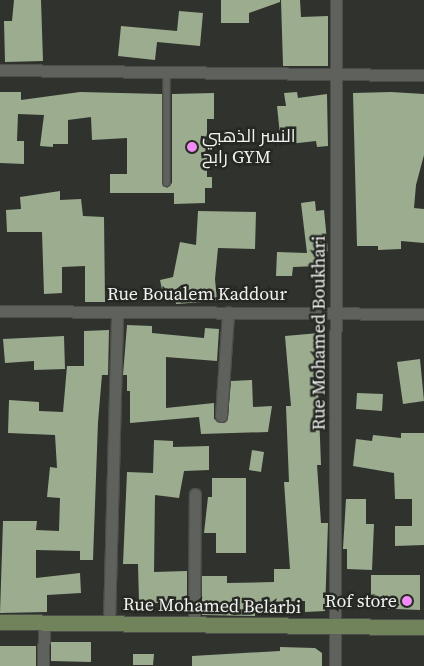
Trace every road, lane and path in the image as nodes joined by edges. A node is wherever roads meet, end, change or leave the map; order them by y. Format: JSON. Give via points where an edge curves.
{"nodes":[{"id":1,"x":336,"y":0,"type":"edge"},
{"id":2,"x":0,"y":70,"type":"edge"},
{"id":3,"x":167,"y":71,"type":"junction"},
{"id":4,"x":334,"y":74,"type":"junction"},
{"id":5,"x":424,"y":75,"type":"edge"},
{"id":6,"x":167,"y":183,"type":"dead end"},
{"id":7,"x":0,"y":311,"type":"edge"},
{"id":8,"x":117,"y":312,"type":"junction"},
{"id":9,"x":228,"y":312,"type":"junction"},
{"id":10,"x":337,"y":312,"type":"junction"},
{"id":11,"x":424,"y":314,"type":"edge"},
{"id":12,"x":221,"y":416,"type":"dead end"},
{"id":13,"x":195,"y":494,"type":"dead end"},
{"id":14,"x":0,"y":622,"type":"edge"},
{"id":15,"x":44,"y":623,"type":"junction"},
{"id":16,"x":110,"y":623,"type":"junction"},
{"id":17,"x":194,"y":624,"type":"junction"},
{"id":18,"x":336,"y":626,"type":"junction"},
{"id":19,"x":424,"y":627,"type":"edge"},
{"id":20,"x":43,"y":666,"type":"edge"},
{"id":21,"x":335,"y":666,"type":"edge"}],
"edges":[{"from":1,"to":4,"type":"street","name":"Rue Mohamed Boukhari"},
{"from":2,"to":3,"type":"street"},
{"from":3,"to":4,"type":"street"},
{"from":3,"to":6,"type":"lane"},
{"from":4,"to":5,"type":"street"},
{"from":4,"to":10,"type":"street","name":"Rue Mohamed Boukhari"},
{"from":7,"to":8,"type":"street","name":"Rue Boualem Kaddour"},
{"from":8,"to":9,"type":"street","name":"Rue Boualem Kaddour"},
{"from":8,"to":16,"type":"street"},
{"from":9,"to":10,"type":"street","name":"Rue Boualem Kaddour"},
{"from":9,"to":12,"type":"street"},
{"from":10,"to":11,"type":"street","name":"Rue Boualem Kaddour"},
{"from":10,"to":18,"type":"street","name":"Rue Mohamed Boukhari"},
{"from":13,"to":17,"type":"street"},
{"from":14,"to":15,"type":"street","name":"Rue Mohamed Belarbi"},
{"from":15,"to":16,"type":"street","name":"Rue Mohamed Belarbi"},
{"from":15,"to":20,"type":"street"},
{"from":16,"to":17,"type":"street","name":"Rue Mohamed Belarbi"},
{"from":17,"to":18,"type":"street","name":"Rue Mohamed Belarbi"},
{"from":18,"to":19,"type":"street","name":"Rue Mohamed Belarbi"},
{"from":18,"to":21,"type":"street","name":"Rue Mohamed Boukhari"}]}
